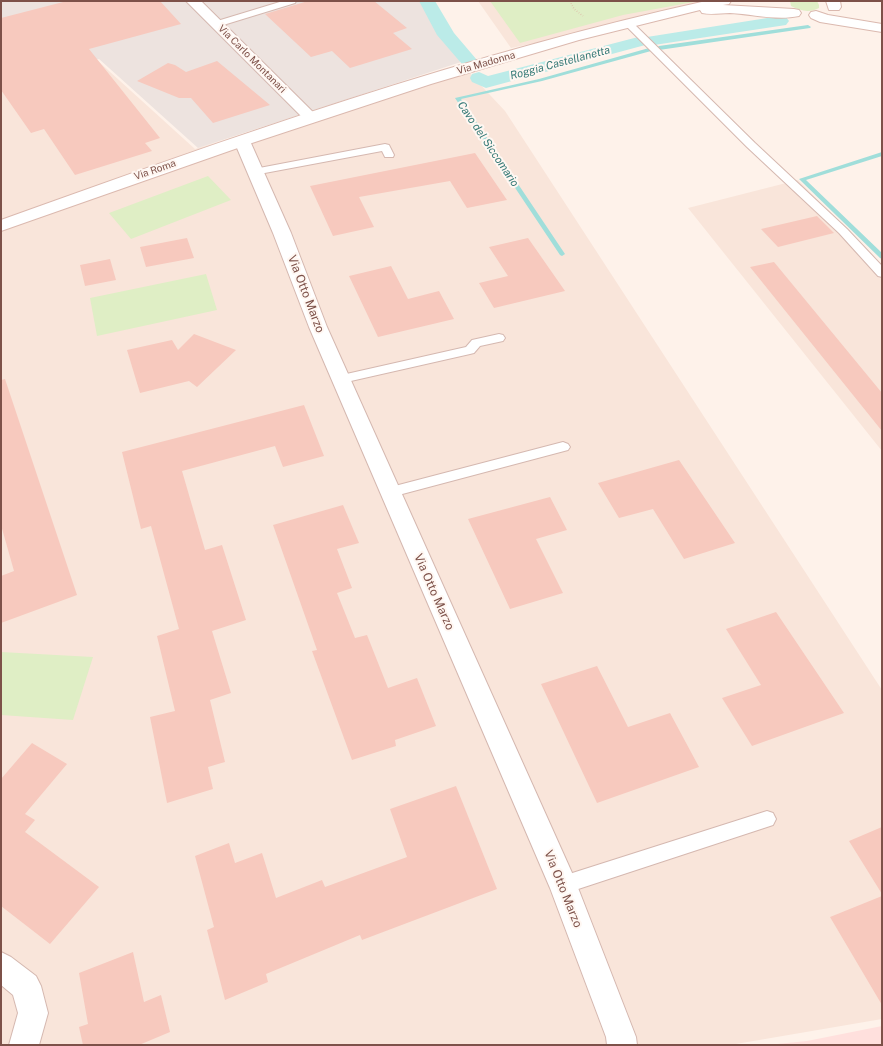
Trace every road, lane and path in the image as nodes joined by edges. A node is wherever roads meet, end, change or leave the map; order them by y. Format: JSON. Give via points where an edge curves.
{"nodes":[{"id":1,"x":193,"y":1,"type":"edge"},
{"id":2,"x":292,"y":1,"type":"edge"},
{"id":3,"x":724,"y":1,"type":"edge"},
{"id":4,"x":779,"y":1,"type":"edge"},
{"id":5,"x":834,"y":4,"type":"edge"},
{"id":6,"x":794,"y":13,"type":"junction"},
{"id":7,"x":663,"y":14,"type":"junction"},
{"id":8,"x":816,"y":16,"type":"junction"},
{"id":9,"x":628,"y":23,"type":"junction"},
{"id":10,"x":217,"y":24,"type":"junction"},
{"id":11,"x":881,"y":28,"type":"edge"},
{"id":12,"x":311,"y":118,"type":"junction"},
{"id":13,"x":242,"y":141,"type":"junction"},
{"id":14,"x":390,"y":155,"type":"dead end"},
{"id":15,"x":254,"y":172,"type":"junction"},
{"id":16,"x":1,"y":226,"type":"edge"},
{"id":17,"x":882,"y":273,"type":"edge"},
{"id":18,"x":499,"y":338,"type":"dead end"},
{"id":19,"x":342,"y":380,"type":"junction"},
{"id":20,"x":563,"y":447,"type":"dead end"},
{"id":21,"x":391,"y":492,"type":"junction"},
{"id":22,"x":767,"y":819,"type":"dead end"},
{"id":23,"x":563,"y":885,"type":"junction"},
{"id":24,"x":1,"y":967,"type":"edge"},
{"id":25,"x":24,"y":1045,"type":"edge"},
{"id":26,"x":622,"y":1045,"type":"edge"}],
"edges":[{"from":1,"to":10,"type":"street","name":"Via Carlo Montanari"},
{"from":2,"to":10,"type":"lane"},
{"from":3,"to":7,"type":"street"},
{"from":4,"to":6,"type":"street","via":[[782,6]]},
{"from":5,"to":8,"type":"street","via":[[831,11]]},
{"from":5,"to":11,"type":"street","via":[[855,18]]},
{"from":6,"to":7,"type":"street","via":[[718,9]]},
{"from":6,"to":8,"type":"street"},
{"from":7,"to":9,"type":"street","name":"Via Madonna"},
{"from":8,"to":11,"type":"street"},
{"from":9,"to":12,"type":"street","name":"Via Madonna","via":[[425,80]]},
{"from":9,"to":17,"type":"lane","via":[[843,231]]},
{"from":10,"to":12,"type":"street","name":"Via Carlo Montanari"},
{"from":12,"to":13,"type":"street","name":"Via Roma"},
{"from":13,"to":15,"type":"street","name":"Via Otto Marzo"},
{"from":13,"to":16,"type":"street","name":"Via Roma"},
{"from":14,"to":15,"type":"lane","via":[[385,147]]},
{"from":15,"to":19,"type":"street","name":"Via Otto Marzo","via":[[282,233],[318,327]]},
{"from":18,"to":19,"type":"lane","via":[[476,343],[470,350]]},
{"from":19,"to":21,"type":"street","name":"Via Otto Marzo"},
{"from":20,"to":21,"type":"lane"},
{"from":21,"to":23,"type":"street","name":"Via Otto Marzo"},
{"from":22,"to":23,"type":"lane"},
{"from":23,"to":26,"type":"street","name":"Via Otto Marzo"},
{"from":24,"to":25,"type":"street","via":[[26,986],[33,1013]]}]}
